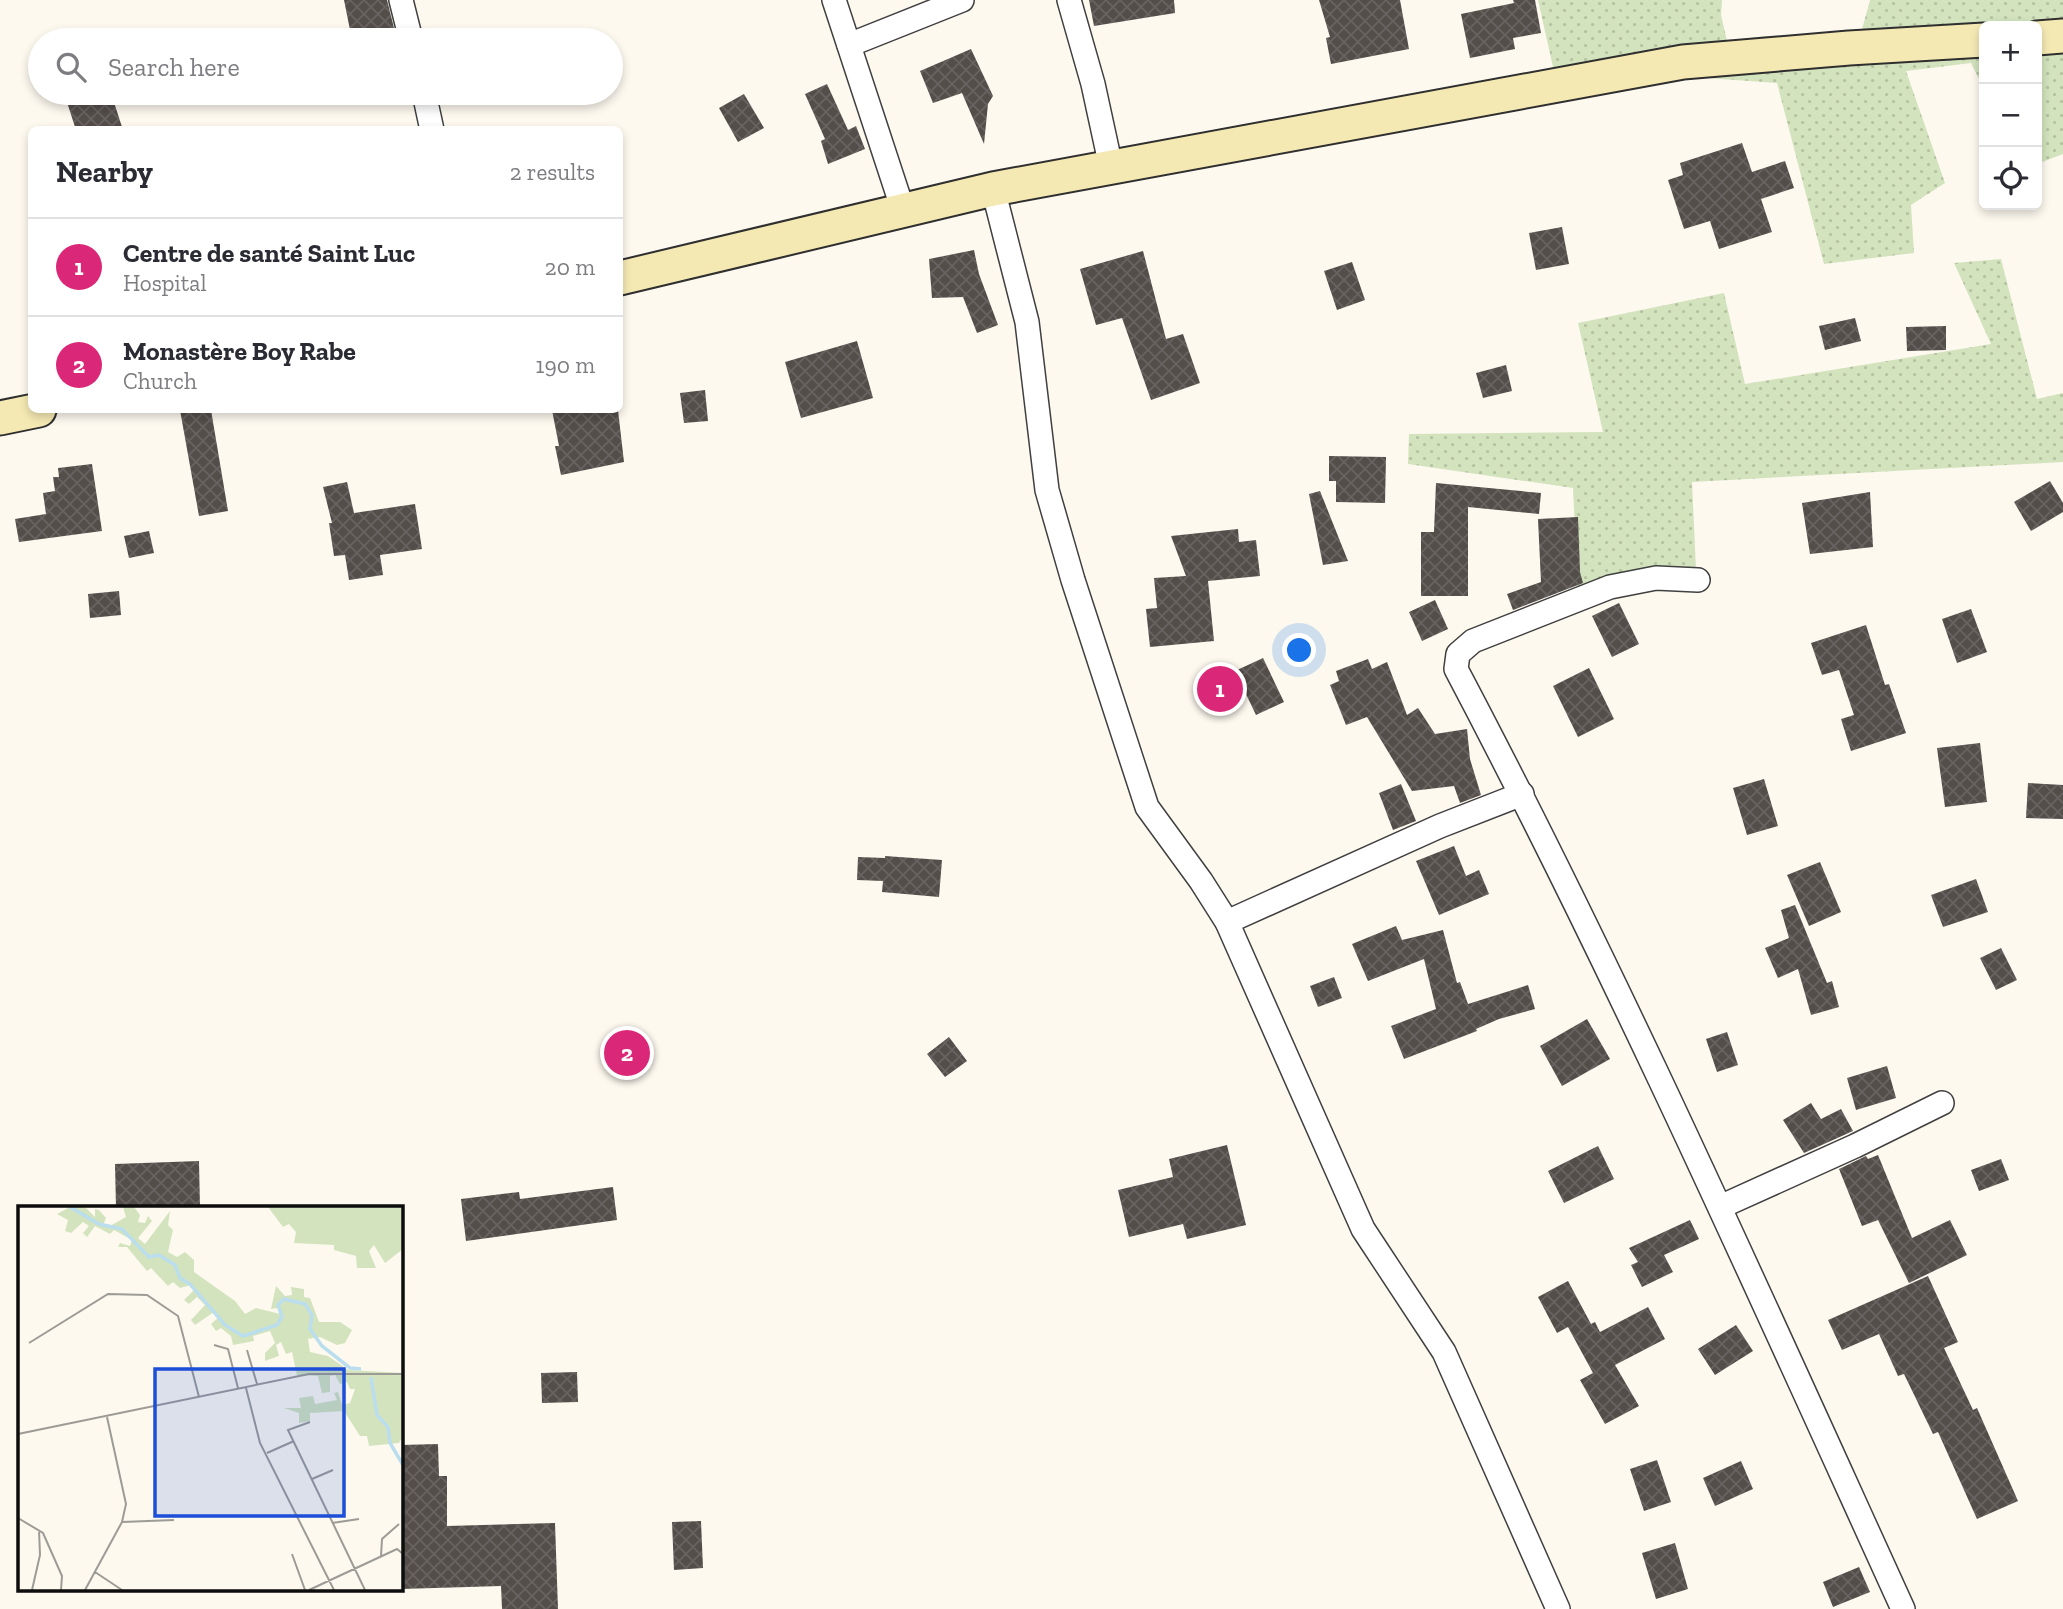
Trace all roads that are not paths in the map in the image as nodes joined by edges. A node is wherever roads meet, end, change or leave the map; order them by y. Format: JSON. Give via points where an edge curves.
{"nodes":[{"id":1,"x":401,"y":0,"type":"edge"},
{"id":2,"x":834,"y":0,"type":"edge"},
{"id":3,"x":962,"y":0,"type":"edge"},
{"id":4,"x":1069,"y":0,"type":"edge"},
{"id":5,"x":408,"y":28,"type":"edge"},
{"id":6,"x":2063,"y":36,"type":"edge"},
{"id":7,"x":2042,"y":37,"type":"edge"},
{"id":8,"x":1979,"y":40,"type":"edge"},
{"id":9,"x":849,"y":45,"type":"junction"},
{"id":10,"x":427,"y":105,"type":"edge"},
{"id":11,"x":431,"y":126,"type":"edge"},
{"id":12,"x":1111,"y":167,"type":"junction"},
{"id":13,"x":993,"y":189,"type":"junction"},
{"id":14,"x":903,"y":211,"type":"junction"},
{"id":15,"x":623,"y":277,"type":"edge"},
{"id":16,"x":28,"y":412,"type":"edge"},
{"id":17,"x":0,"y":418,"type":"edge"},
{"id":18,"x":1698,"y":580,"type":"dead end"},
{"id":19,"x":1522,"y":794,"type":"junction"},
{"id":20,"x":1227,"y":922,"type":"junction"},
{"id":21,"x":1942,"y":1103,"type":"dead end"},
{"id":22,"x":1720,"y":1207,"type":"junction"},
{"id":23,"x":1558,"y":1609,"type":"edge"},
{"id":24,"x":1903,"y":1609,"type":"edge"}],
"edges":[{"from":1,"to":5,"type":"street"},
{"from":2,"to":9,"type":"street"},
{"from":3,"to":9,"type":"street"},
{"from":4,"to":12,"type":"street"},
{"from":6,"to":7,"type":"main road"},
{"from":8,"to":12,"type":"main road","via":[[1683,62]]},
{"from":9,"to":14,"type":"street"},
{"from":10,"to":11,"type":"street"},
{"from":12,"to":13,"type":"main road"},
{"from":13,"to":14,"type":"main road"},
{"from":13,"to":20,"type":"street","via":[[1027,322],[1047,490],[1073,580],[1147,807]]},
{"from":14,"to":15,"type":"main road"},
{"from":16,"to":17,"type":"main road"},
{"from":18,"to":19,"type":"street","via":[[1656,578],[1610,587],[1473,641],[1458,654],[1457,669]]},
{"from":19,"to":20,"type":"street"},
{"from":19,"to":22,"type":"street"},
{"from":20,"to":23,"type":"street","via":[[1363,1229],[1444,1352]]},
{"from":21,"to":22,"type":"street"},
{"from":22,"to":24,"type":"street"}]}
